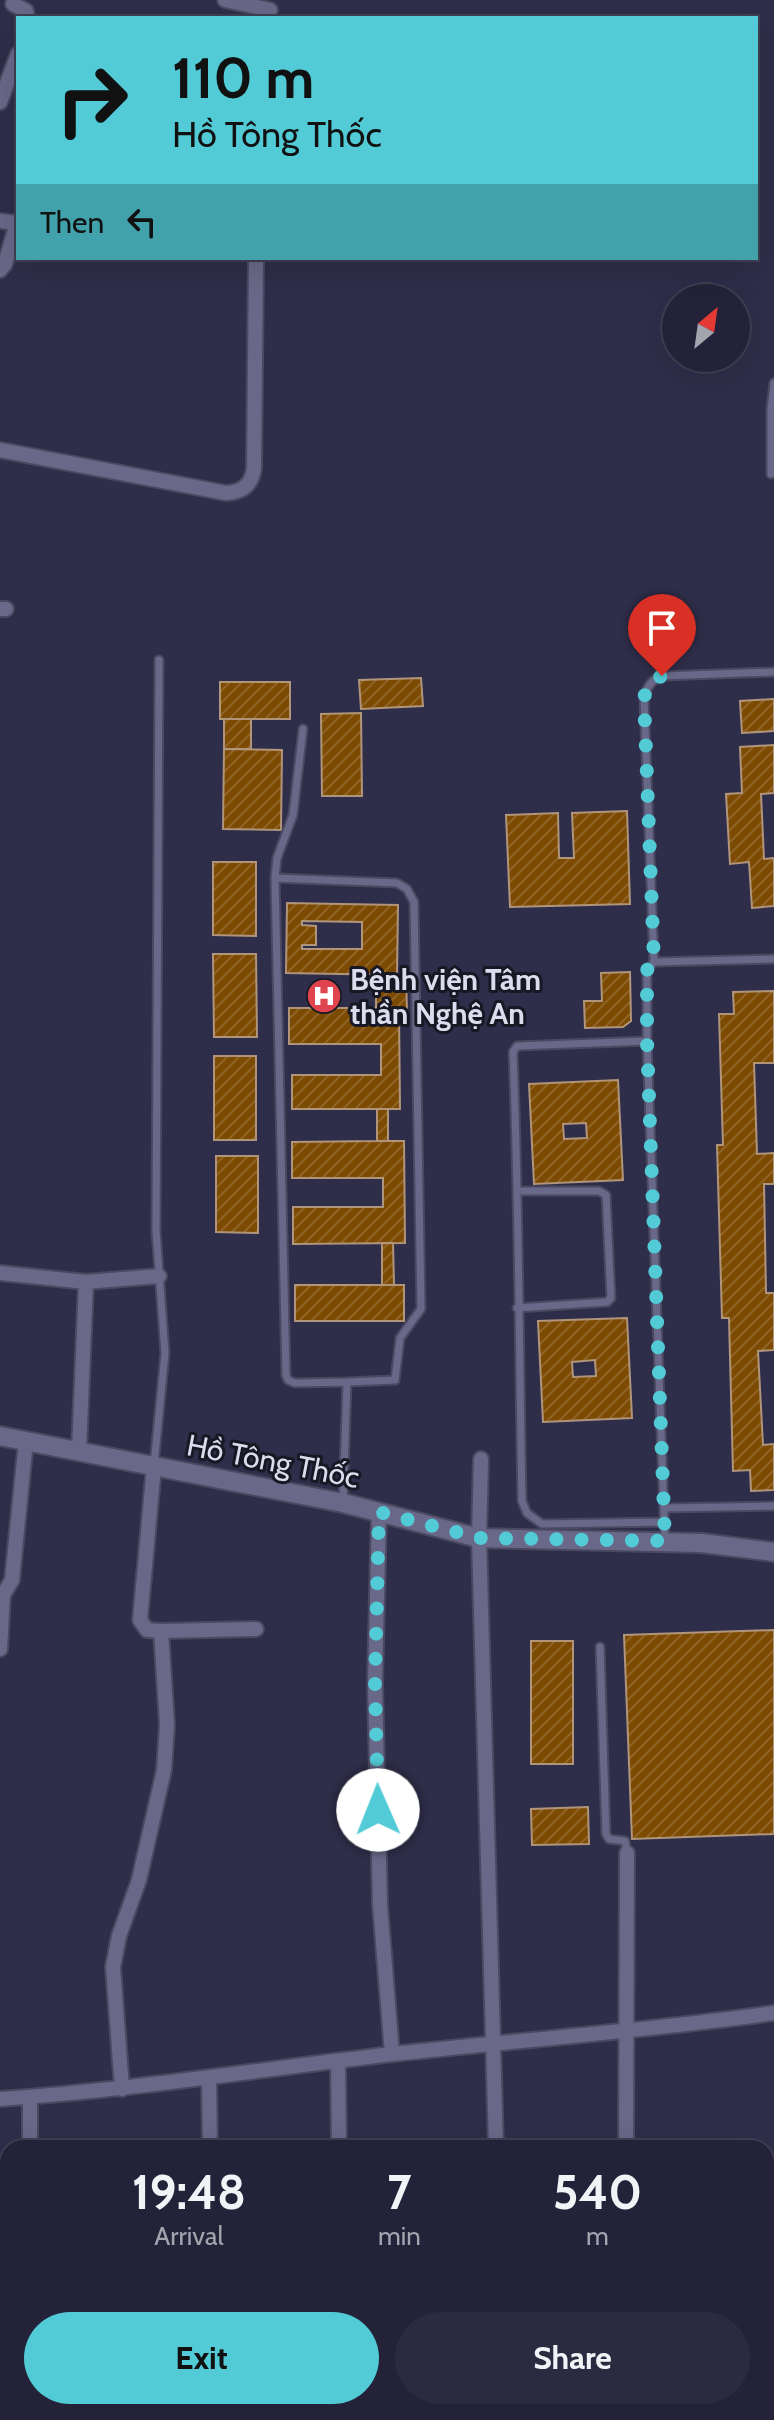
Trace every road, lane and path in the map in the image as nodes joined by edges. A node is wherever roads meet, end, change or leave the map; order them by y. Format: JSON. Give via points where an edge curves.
{"nodes":[{"id":1,"x":225,"y":0,"type":"edge"},
{"id":2,"x":13,"y":4,"type":"dead end"},
{"id":3,"x":270,"y":9,"type":"edge"},
{"id":4,"x":27,"y":16,"type":"edge"},
{"id":5,"x":16,"y":59,"type":"edge"},
{"id":6,"x":0,"y":102,"type":"edge"},
{"id":7,"x":16,"y":226,"type":"edge"},
{"id":8,"x":256,"y":260,"type":"edge"},
{"id":9,"x":0,"y":270,"type":"edge"},
{"id":10,"x":774,"y":383,"type":"edge"},
{"id":11,"x":0,"y":450,"type":"edge"},
{"id":12,"x":771,"y":474,"type":"dead end"},
{"id":13,"x":159,"y":660,"type":"dead end"},
{"id":14,"x":774,"y":672,"type":"edge"},
{"id":15,"x":303,"y":729,"type":"dead end"},
{"id":16,"x":275,"y":878,"type":"junction"},
{"id":17,"x":774,"y":959,"type":"edge"},
{"id":18,"x":654,"y":962,"type":"junction"},
{"id":19,"x":647,"y":1041,"type":"junction"},
{"id":20,"x":518,"y":1191,"type":"junction"},
{"id":21,"x":0,"y":1273,"type":"edge"},
{"id":22,"x":159,"y":1276,"type":"junction"},
{"id":23,"x":86,"y":1282,"type":"junction"},
{"id":24,"x":517,"y":1308,"type":"junction"},
{"id":25,"x":347,"y":1382,"type":"junction"},
{"id":26,"x":0,"y":1436,"type":"edge"},
{"id":27,"x":26,"y":1441,"type":"junction"},
{"id":28,"x":79,"y":1451,"type":"junction"},
{"id":29,"x":481,"y":1459,"type":"dead end"},
{"id":30,"x":154,"y":1466,"type":"junction"},
{"id":31,"x":343,"y":1503,"type":"junction"},
{"id":32,"x":774,"y":1506,"type":"edge"},
{"id":33,"x":664,"y":1508,"type":"junction"},
{"id":34,"x":379,"y":1512,"type":"junction"},
{"id":35,"x":665,"y":1522,"type":"junction"},
{"id":36,"x":479,"y":1538,"type":"junction"},
{"id":37,"x":665,"y":1541,"type":"junction"},
{"id":38,"x":774,"y":1552,"type":"edge"},
{"id":39,"x":256,"y":1629,"type":"dead end"},
{"id":40,"x":161,"y":1631,"type":"junction"},
{"id":41,"x":600,"y":1647,"type":"dead end"},
{"id":42,"x":0,"y":1649,"type":"edge"},
{"id":43,"x":627,"y":1853,"type":"joint"},
{"id":44,"x":774,"y":2013,"type":"edge"},
{"id":45,"x":625,"y":2031,"type":"junction"},
{"id":46,"x":492,"y":2045,"type":"junction"},
{"id":47,"x":392,"y":2054,"type":"junction"},
{"id":48,"x":338,"y":2062,"type":"junction"},
{"id":49,"x":209,"y":2077,"type":"junction"},
{"id":50,"x":122,"y":2089,"type":"junction"},
{"id":51,"x":30,"y":2097,"type":"junction"},
{"id":52,"x":0,"y":2099,"type":"edge"},
{"id":53,"x":30,"y":2140,"type":"edge"},
{"id":54,"x":210,"y":2140,"type":"edge"},
{"id":55,"x":339,"y":2140,"type":"edge"},
{"id":56,"x":496,"y":2140,"type":"edge"},
{"id":57,"x":626,"y":2140,"type":"edge"}],
"edges":[{"from":1,"to":3,"type":"street"},
{"from":2,"to":4,"type":"street"},
{"from":5,"to":6,"type":"street"},
{"from":7,"to":9,"type":"street"},
{"from":8,"to":11,"type":"street","via":[[254,468],[243,489],[226,493]]},
{"from":10,"to":12,"type":"lane"},
{"from":13,"to":22,"type":"lane"},
{"from":14,"to":18,"type":"lane","via":[[668,675],[646,688]]},
{"from":15,"to":16,"type":"lane","via":[[293,815]]},
{"from":16,"to":25,"type":"lane","via":[[286,1375],[295,1383]]},
{"from":16,"to":25,"type":"lane","via":[[392,882],[407,889],[414,902],[421,1309],[400,1338],[395,1380]]},
{"from":17,"to":18,"type":"lane"},
{"from":18,"to":19,"type":"lane","via":[[647,970]]},
{"from":19,"to":20,"type":"lane","via":[[515,1048]]},
{"from":19,"to":33,"type":"lane"},
{"from":20,"to":24,"type":"lane"},
{"from":20,"to":24,"type":"lane","via":[[606,1195],[611,1298]]},
{"from":21,"to":23,"type":"street"},
{"from":22,"to":23,"type":"street"},
{"from":22,"to":30,"type":"lane","via":[[165,1353]]},
{"from":23,"to":28,"type":"street"},
{"from":24,"to":35,"type":"lane","via":[[522,1501],[527,1513],[549,1525]]},
{"from":25,"to":31,"type":"lane"},
{"from":26,"to":27,"type":"street","name":"Hồ Tông Thốc"},
{"from":27,"to":28,"type":"street","name":"Hồ Tông Thốc"},
{"from":27,"to":42,"type":"street"},
{"from":28,"to":30,"type":"street","name":"Hồ Tông Thốc"},
{"from":29,"to":36,"type":"street"},
{"from":30,"to":31,"type":"street","name":"Hồ Tông Thốc"},
{"from":30,"to":40,"type":"street","via":[[140,1620],[147,1630]]},
{"from":31,"to":34,"type":"street","name":"Hồ Tông Thốc"},
{"from":32,"to":33,"type":"lane"},
{"from":33,"to":35,"type":"lane"},
{"from":34,"to":36,"type":"street","name":"Hồ Tông Thốc"},
{"from":34,"to":47,"type":"street","via":[[379,1873]]},
{"from":35,"to":37,"type":"lane"},
{"from":36,"to":37,"type":"street","name":"Hồ Tông Thốc"},
{"from":36,"to":46,"type":"street"},
{"from":37,"to":38,"type":"street","name":"Hồ Tông Thốc"},
{"from":39,"to":40,"type":"street"},
{"from":40,"to":50,"type":"street","via":[[164,1770],[113,1967]]},
{"from":41,"to":43,"type":"lane","via":[[606,1834],[625,1841]]},
{"from":43,"to":45,"type":"street"},
{"from":44,"to":45,"type":"street"},
{"from":45,"to":46,"type":"street"},
{"from":45,"to":57,"type":"street"},
{"from":46,"to":47,"type":"street"},
{"from":46,"to":56,"type":"street"},
{"from":47,"to":48,"type":"street"},
{"from":48,"to":49,"type":"street"},
{"from":48,"to":55,"type":"street"},
{"from":49,"to":50,"type":"street"},
{"from":49,"to":54,"type":"street"},
{"from":50,"to":51,"type":"street"},
{"from":51,"to":52,"type":"street"},
{"from":51,"to":53,"type":"street"}]}
